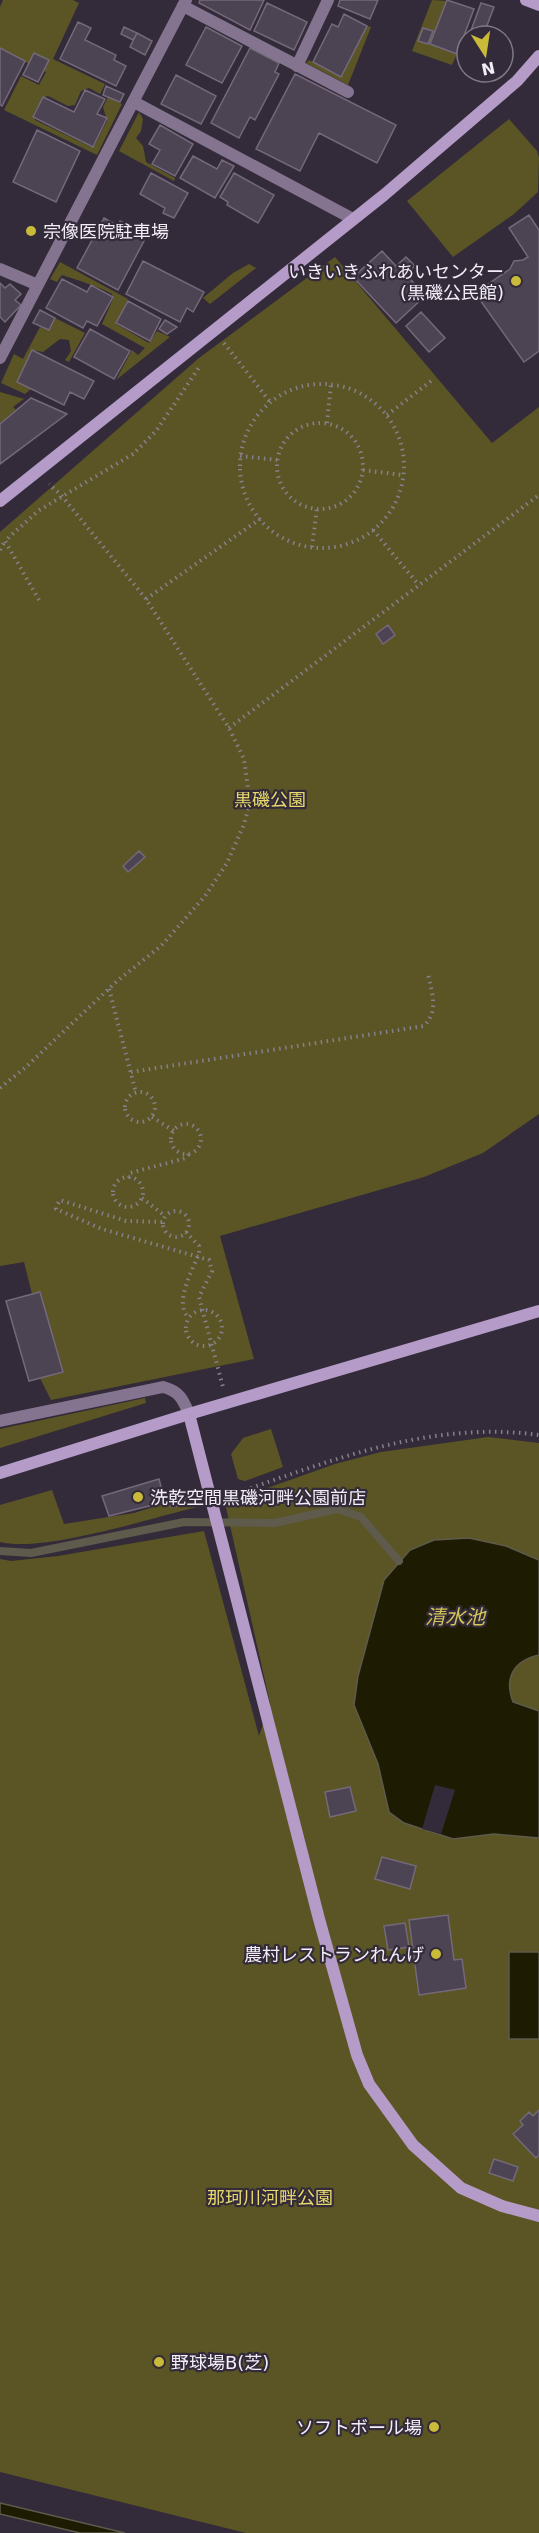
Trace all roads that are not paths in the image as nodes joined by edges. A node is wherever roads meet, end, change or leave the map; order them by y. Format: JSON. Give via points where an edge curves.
{"nodes":[{"id":1,"x":328,"y":0,"type":"edge"},
{"id":2,"x":526,"y":0,"type":"edge"},
{"id":3,"x":185,"y":3,"type":"edge"},
{"id":4,"x":539,"y":5,"type":"edge"},
{"id":5,"x":539,"y":56,"type":"edge"},
{"id":6,"x":297,"y":66,"type":"junction"},
{"id":7,"x":348,"y":92,"type":"dead end"},
{"id":8,"x":134,"y":102,"type":"junction"},
{"id":9,"x":353,"y":219,"type":"junction"},
{"id":10,"x":0,"y":269,"type":"edge"},
{"id":11,"x":38,"y":285,"type":"junction"},
{"id":12,"x":0,"y":358,"type":"edge"},
{"id":13,"x":0,"y":501,"type":"edge"},
{"id":14,"x":539,"y":1311,"type":"edge"},
{"id":15,"x":189,"y":1414,"type":"junction"},
{"id":16,"x":0,"y":1421,"type":"edge"},
{"id":17,"x":0,"y":1473,"type":"edge"},
{"id":18,"x":539,"y":2216,"type":"edge"}],
"edges":[{"from":1,"to":6,"type":"street"},
{"from":2,"to":4,"type":"street"},
{"from":3,"to":6,"type":"street"},
{"from":3,"to":8,"type":"street"},
{"from":5,"to":9,"type":"street","via":[[517,81]]},
{"from":6,"to":7,"type":"street"},
{"from":8,"to":9,"type":"street"},
{"from":8,"to":11,"type":"street"},
{"from":9,"to":13,"type":"street"},
{"from":10,"to":11,"type":"street"},
{"from":11,"to":12,"type":"street"},
{"from":14,"to":15,"type":"street"},
{"from":15,"to":16,"type":"street","via":[[176,1390],[163,1387]]},
{"from":15,"to":17,"type":"street"},
{"from":15,"to":18,"type":"street","via":[[318,1919],[369,2084],[414,2145],[461,2188],[502,2206]]}]}
